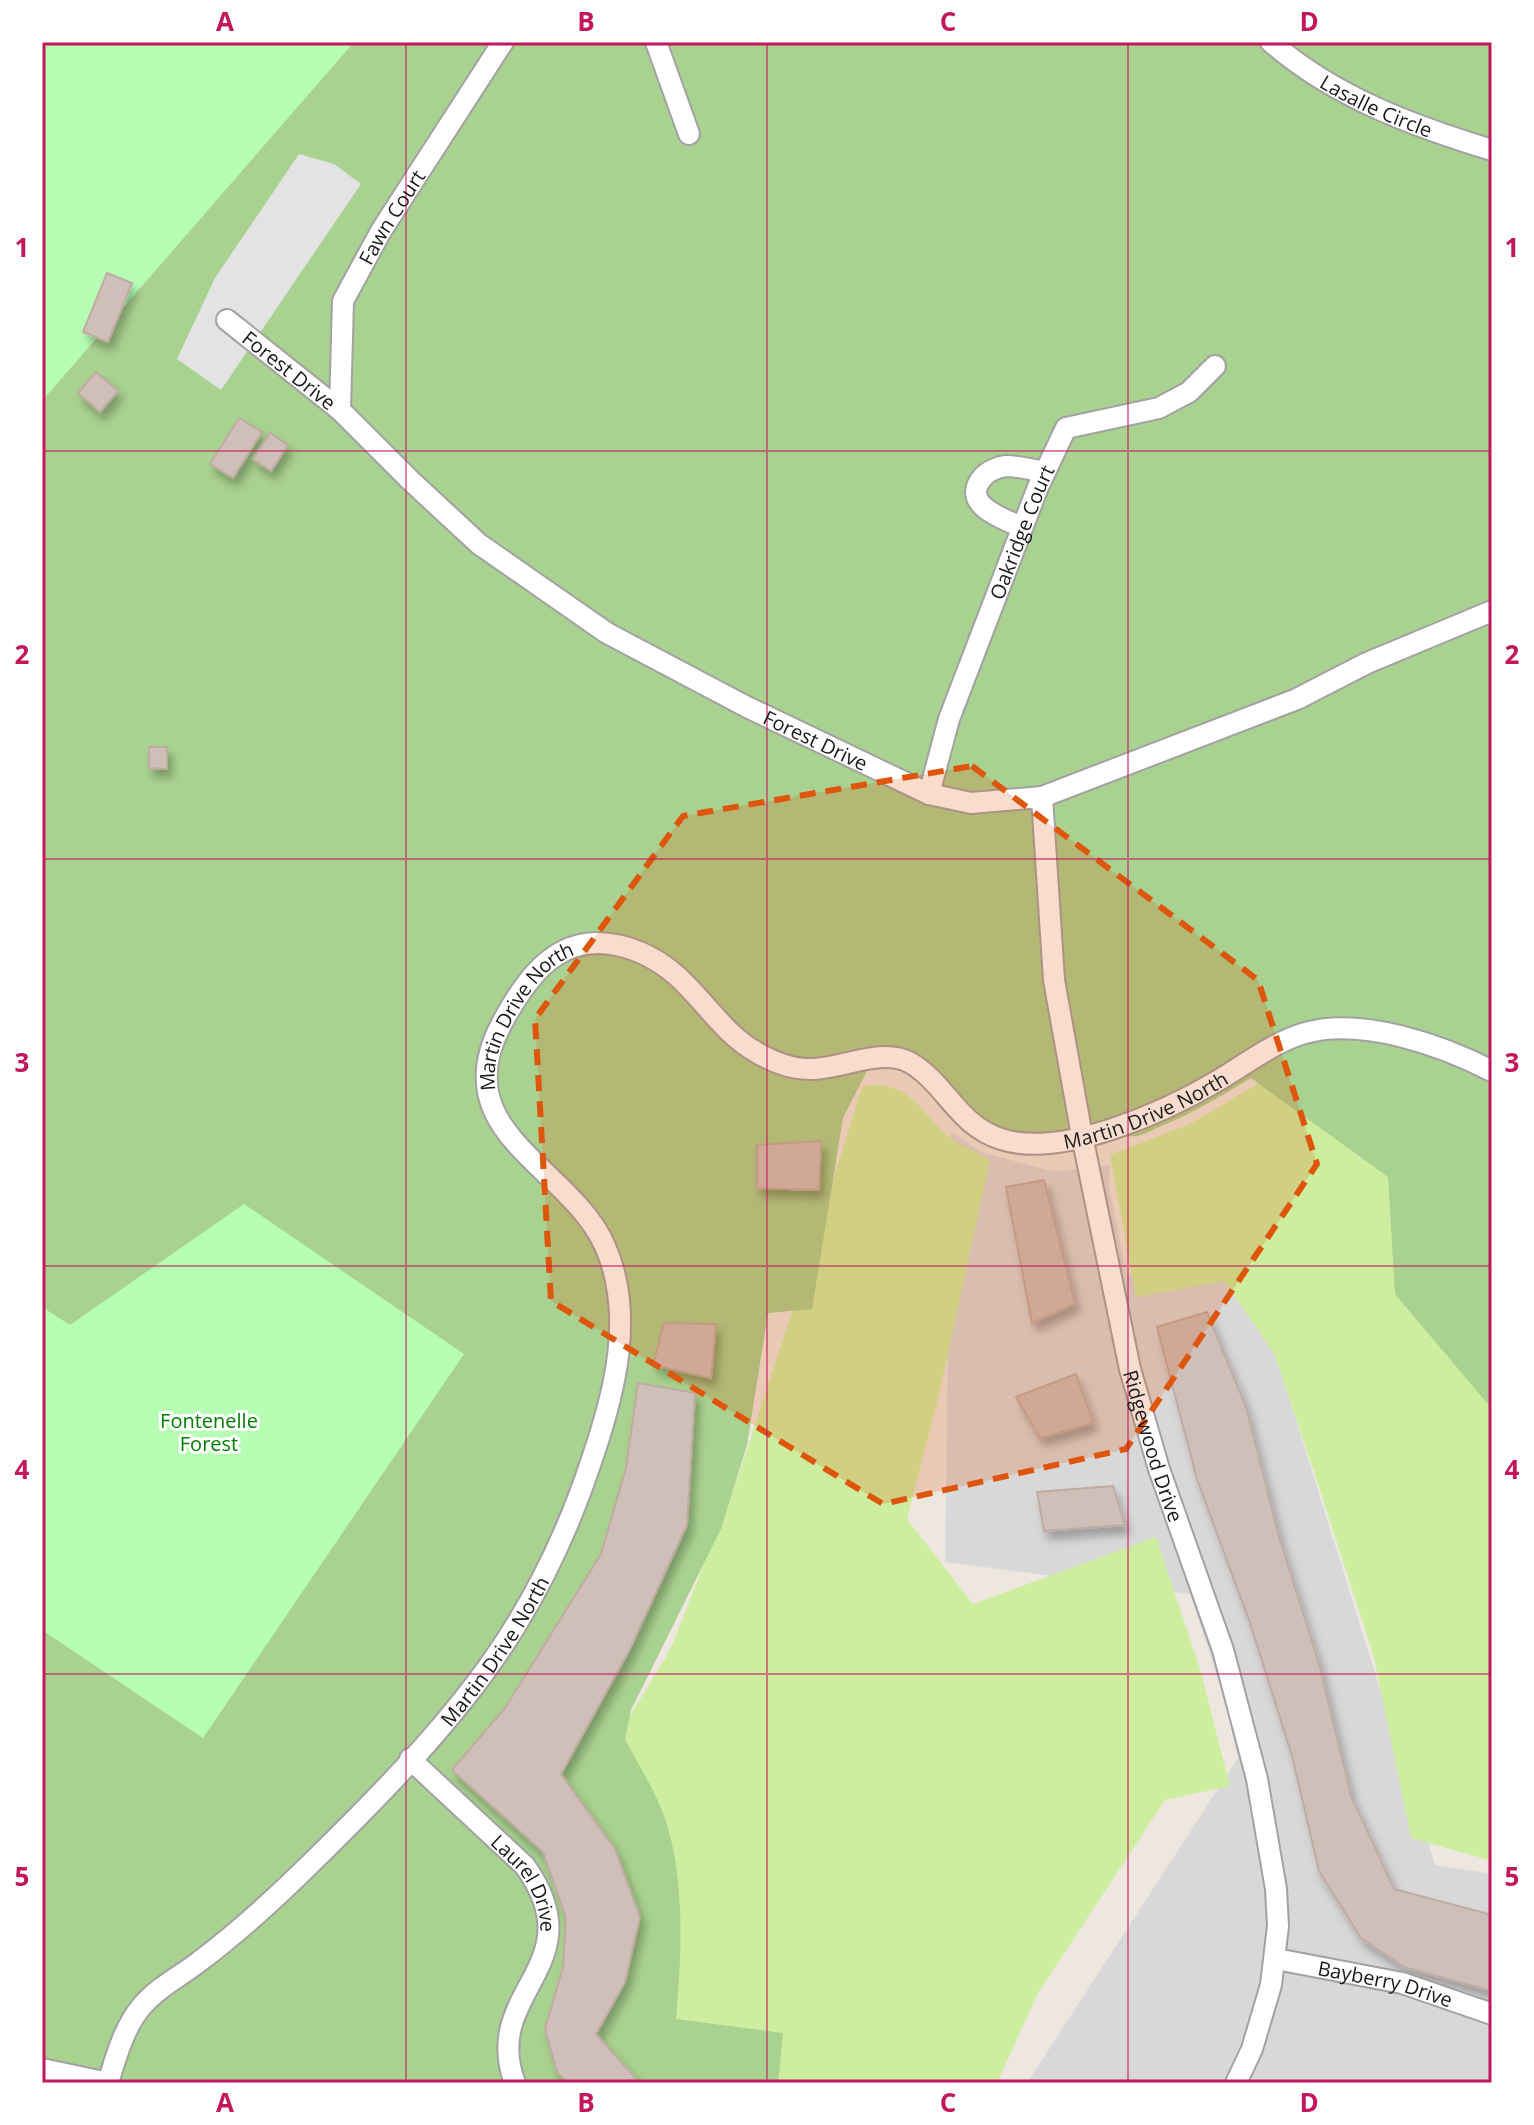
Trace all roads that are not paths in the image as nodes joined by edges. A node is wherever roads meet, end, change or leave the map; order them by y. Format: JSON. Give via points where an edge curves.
{"nodes":[{"id":1,"x":503,"y":42,"type":"edge"},
{"id":2,"x":656,"y":42,"type":"edge"},
{"id":3,"x":1271,"y":42,"type":"edge"},
{"id":4,"x":689,"y":134,"type":"dead end"},
{"id":5,"x":1492,"y":150,"type":"edge"},
{"id":6,"x":227,"y":320,"type":"dead end"},
{"id":7,"x":1215,"y":366,"type":"dead end"},
{"id":8,"x":340,"y":410,"type":"junction"},
{"id":9,"x":1045,"y":472,"type":"junction"},
{"id":10,"x":1022,"y":527,"type":"junction"},
{"id":11,"x":1492,"y":611,"type":"edge"},
{"id":12,"x":929,"y":794,"type":"junction"},
{"id":13,"x":1042,"y":797,"type":"junction"},
{"id":14,"x":1492,"y":1071,"type":"edge"},
{"id":15,"x":1082,"y":1136,"type":"junction"},
{"id":16,"x":410,"y":1759,"type":"junction"},
{"id":17,"x":1276,"y":1959,"type":"junction"},
{"id":18,"x":1492,"y":2014,"type":"edge"},
{"id":19,"x":42,"y":2069,"type":"edge"},
{"id":20,"x":108,"y":2083,"type":"edge"},
{"id":21,"x":515,"y":2083,"type":"edge"},
{"id":22,"x":1236,"y":2083,"type":"edge"}],
"edges":[{"from":1,"to":8,"type":"street","name":"Fawn Court","via":[[381,231],[343,301]]},
{"from":2,"to":4,"type":"street"},
{"from":3,"to":5,"type":"street","name":"Lasalle Circle","via":[[1344,93],[1429,131]]},
{"from":6,"to":8,"type":"street","name":"Forest Drive"},
{"from":7,"to":9,"type":"street","name":"Oakridge Court","via":[[1189,392],[1159,408],[1066,428]]},
{"from":8,"to":12,"type":"street","name":"Forest Drive","via":[[479,544],[607,633]]},
{"from":9,"to":10,"type":"street","name":"Oakridge Court"},
{"from":9,"to":10,"type":"street","via":[[1005,466],[985,474],[977,485],[978,501],[986,510]]},
{"from":10,"to":12,"type":"street","name":"Oakridge Court","via":[[949,719]]},
{"from":11,"to":13,"type":"street","name":"Forest Drive","via":[[1367,663],[1297,699]]},
{"from":12,"to":13,"type":"street","name":"Forest Drive","via":[[971,803]]},
{"from":13,"to":15,"type":"street","name":"Ridgewood Drive","via":[[1054,980]]},
{"from":14,"to":15,"type":"street","name":"Martin Drive North","via":[[1379,1032],[1325,1029],[1277,1045],[1175,1104]]},
{"from":15,"to":16,"type":"street","name":"Martin Drive North","via":[[1025,1144],[1001,1139],[962,1116],[928,1076],[896,1057],[806,1070],[761,1056],[725,1028],[678,977],[630,948],[596,942],[550,959],[520,993],[497,1033],[487,1086],[497,1120],[509,1138],[586,1215],[603,1242],[620,1303],[614,1380],[578,1501],[538,1586],[493,1661]]},
{"from":15,"to":17,"type":"street","name":"Ridgewood Drive","via":[[1130,1369],[1223,1650],[1257,1779],[1276,1889]]},
{"from":16,"to":20,"type":"street","name":"Martin Drive North","via":[[261,1911],[142,2006],[129,2025]]},
{"from":16,"to":21,"type":"street","name":"Laurel Drive","via":[[525,1866],[546,1903],[549,1934],[543,1959],[510,2027],[508,2056]]},
{"from":17,"to":18,"type":"street","name":"Bayberry Drive","via":[[1402,1983]]},
{"from":17,"to":22,"type":"street","name":"Ridgewood Drive","via":[[1264,2017]]},
{"from":19,"to":20,"type":"street"}]}
